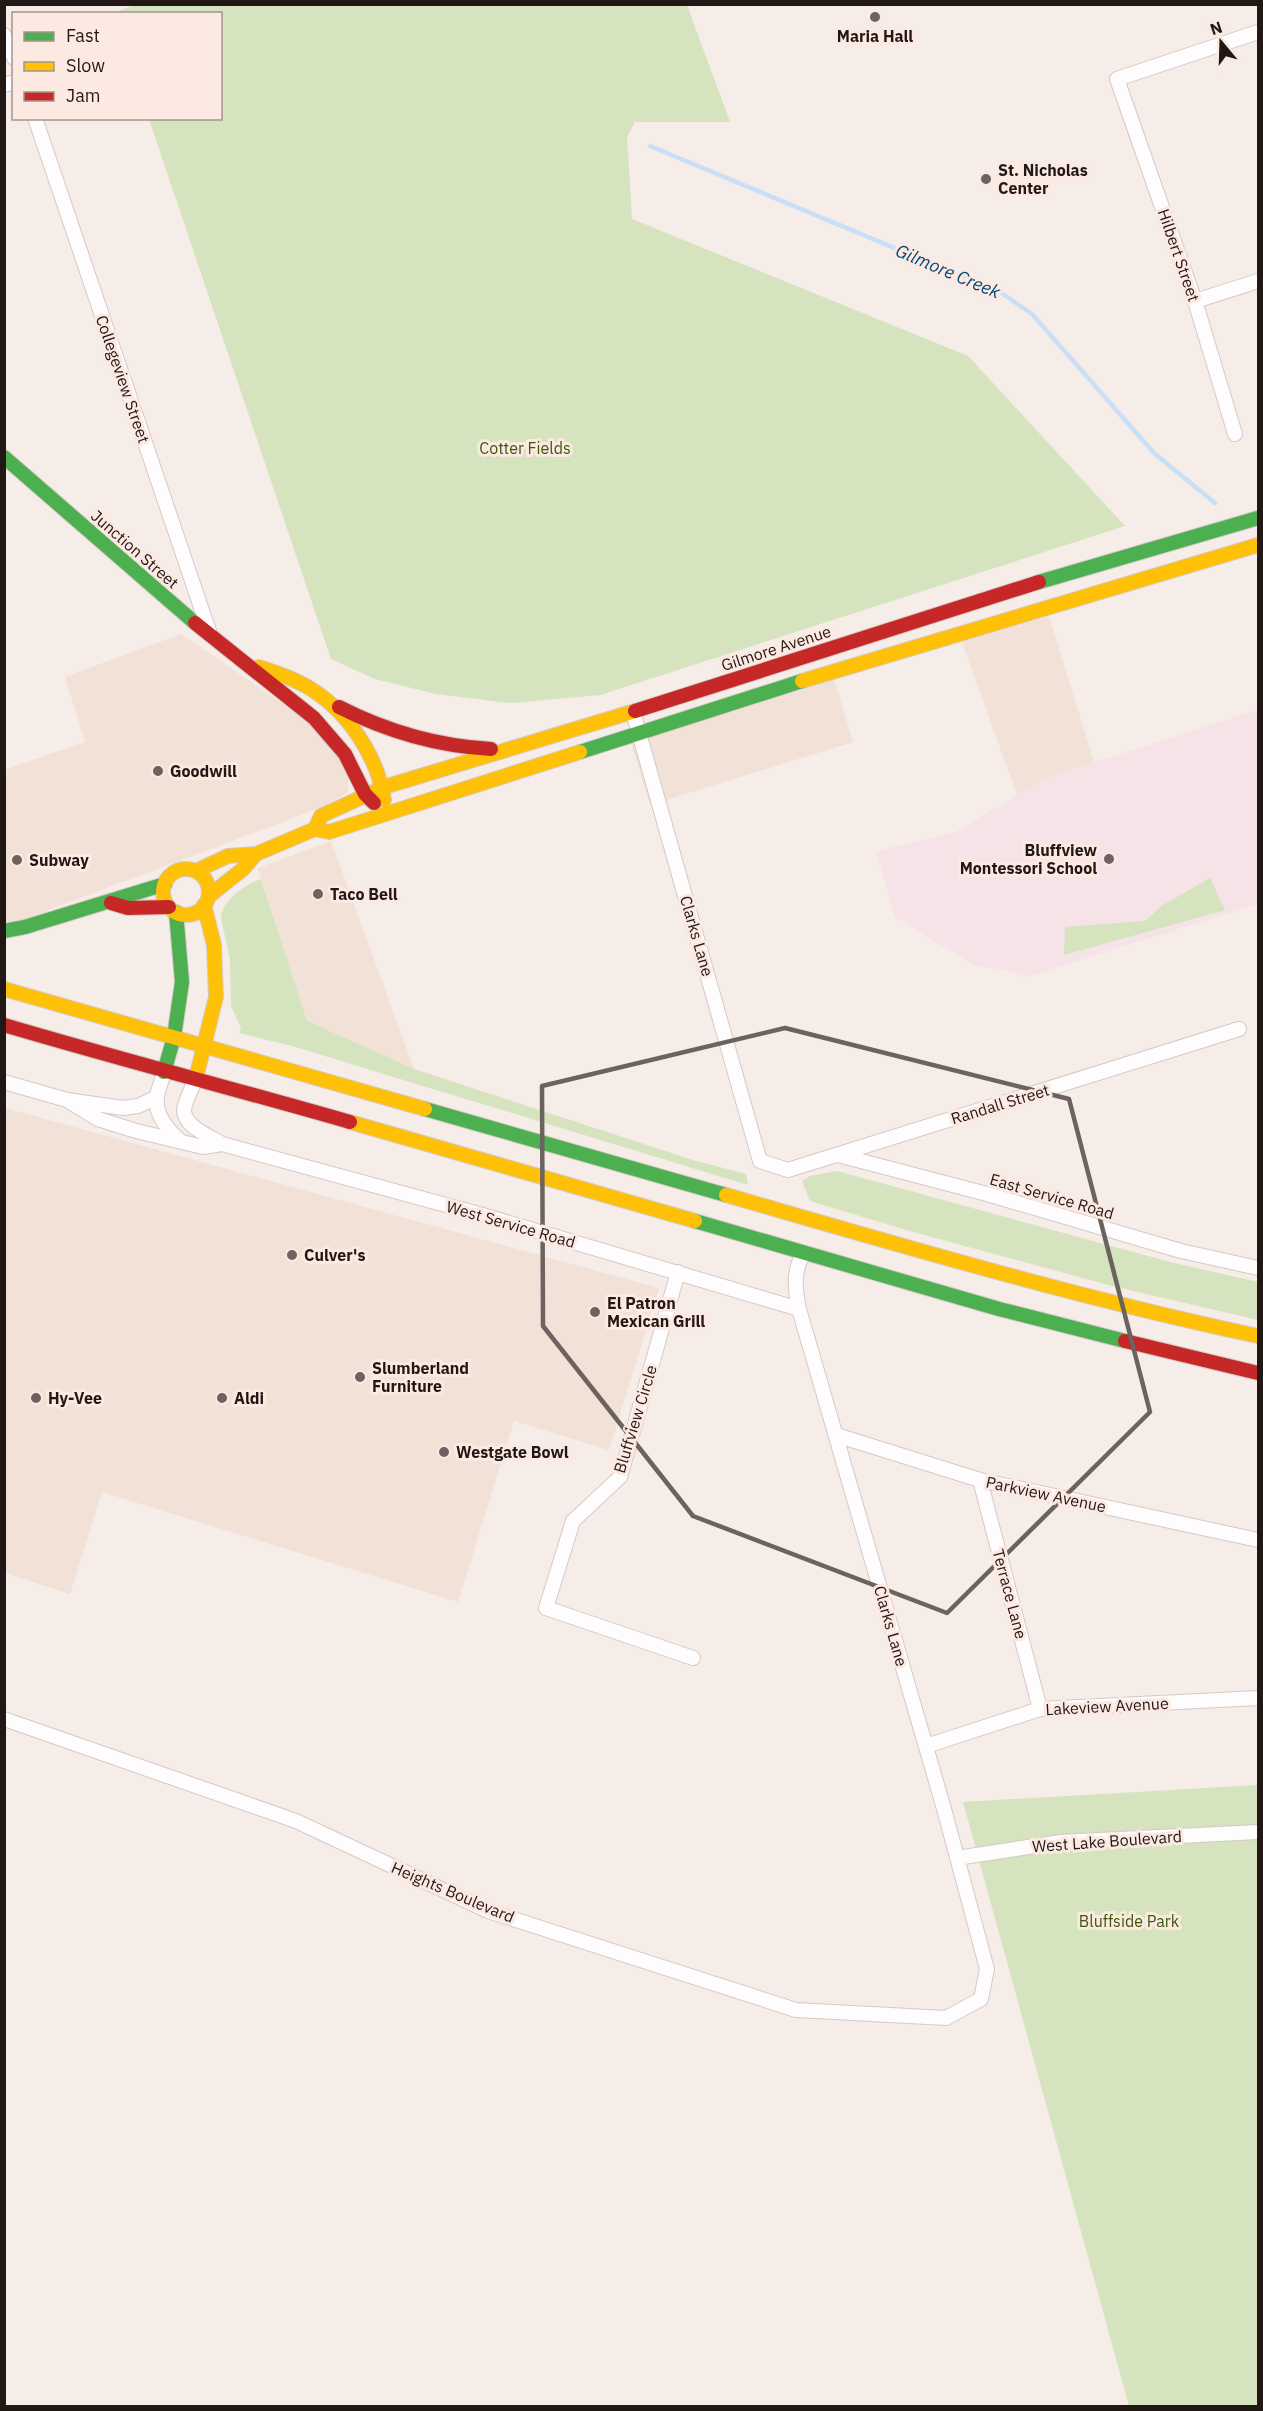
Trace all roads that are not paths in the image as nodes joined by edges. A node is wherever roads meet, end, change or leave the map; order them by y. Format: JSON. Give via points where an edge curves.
{"nodes":[{"id":1,"x":1258,"y":32,"type":"edge"},
{"id":2,"x":4,"y":35,"type":"edge"},
{"id":3,"x":12,"y":53,"type":"edge"},
{"id":4,"x":36,"y":120,"type":"edge"},
{"id":5,"x":1258,"y":280,"type":"edge"},
{"id":6,"x":1195,"y":301,"type":"junction"},
{"id":7,"x":1235,"y":434,"type":"dead end"},
{"id":8,"x":4,"y":457,"type":"edge"},
{"id":9,"x":1258,"y":518,"type":"edge"},
{"id":10,"x":1258,"y":545,"type":"edge"},
{"id":11,"x":212,"y":638,"type":"junction"},
{"id":12,"x":245,"y":662,"type":"junction"},
{"id":13,"x":319,"y":696,"type":"junction"},
{"id":14,"x":633,"y":711,"type":"junction"},
{"id":15,"x":640,"y":733,"type":"junction"},
{"id":16,"x":508,"y":749,"type":"junction"},
{"id":17,"x":384,"y":787,"type":"junction"},
{"id":18,"x":365,"y":794,"type":"junction"},
{"id":19,"x":384,"y":814,"type":"junction"},
{"id":20,"x":315,"y":829,"type":"junction"},
{"id":21,"x":256,"y":854,"type":"junction"},
{"id":22,"x":196,"y":871,"type":"junction"},
{"id":23,"x":165,"y":884,"type":"junction"},
{"id":24,"x":206,"y":901,"type":"junction"},
{"id":25,"x":108,"y":902,"type":"junction"},
{"id":26,"x":173,"y":909,"type":"junction"},
{"id":27,"x":4,"y":931,"type":"edge"},
{"id":28,"x":4,"y":989,"type":"edge"},
{"id":29,"x":4,"y":1025,"type":"edge"},
{"id":30,"x":1239,"y":1029,"type":"dead end"},
{"id":31,"x":174,"y":1038,"type":"junction"},
{"id":32,"x":205,"y":1046,"type":"junction"},
{"id":33,"x":164,"y":1072,"type":"junction"},
{"id":34,"x":196,"y":1078,"type":"junction"},
{"id":35,"x":4,"y":1082,"type":"edge"},
{"id":36,"x":157,"y":1097,"type":"junction"},
{"id":37,"x":67,"y":1100,"type":"junction"},
{"id":38,"x":180,"y":1140,"type":"junction"},
{"id":39,"x":222,"y":1144,"type":"junction"},
{"id":40,"x":837,"y":1155,"type":"junction"},
{"id":41,"x":760,"y":1161,"type":"joint"},
{"id":42,"x":855,"y":1231,"type":"junction"},
{"id":43,"x":803,"y":1254,"type":"junction"},
{"id":44,"x":1258,"y":1268,"type":"edge"},
{"id":45,"x":678,"y":1272,"type":"junction"},
{"id":46,"x":799,"y":1309,"type":"junction"},
{"id":47,"x":1258,"y":1336,"type":"edge"},
{"id":48,"x":1258,"y":1372,"type":"edge"},
{"id":49,"x":836,"y":1435,"type":"junction"},
{"id":50,"x":980,"y":1480,"type":"junction"},
{"id":51,"x":1258,"y":1539,"type":"edge"},
{"id":52,"x":693,"y":1658,"type":"dead end"},
{"id":53,"x":1258,"y":1698,"type":"edge"},
{"id":54,"x":1040,"y":1709,"type":"junction"},
{"id":55,"x":4,"y":1719,"type":"edge"},
{"id":56,"x":926,"y":1746,"type":"junction"},
{"id":57,"x":1258,"y":1832,"type":"edge"},
{"id":58,"x":957,"y":1858,"type":"junction"},
{"id":59,"x":981,"y":2000,"type":"joint"}],
"edges":[{"from":1,"to":6,"type":"street","name":"Hilbert Street","via":[[1117,79]]},
{"from":2,"to":3,"type":"street"},
{"from":4,"to":11,"type":"street","name":"Collegeview Street"},
{"from":5,"to":6,"type":"street"},
{"from":6,"to":7,"type":"street","name":"Hilbert Street"},
{"from":8,"to":11,"type":"main road","name":"Junction Street"},
{"from":9,"to":14,"type":"main road","name":"Gilmore Avenue","via":[[1007,591]]},
{"from":10,"to":15,"type":"main road","name":"Gilmore Avenue"},
{"from":11,"to":12,"type":"main road","name":"Junction Street"},
{"from":12,"to":13,"type":"main road","name":"Junction Street","via":[[295,681]]},
{"from":12,"to":18,"type":"main road","name":"Junction Street","via":[[332,737]]},
{"from":13,"to":16,"type":"main road","via":[[362,720],[417,740],[457,748]]},
{"from":13,"to":17,"type":"main road","name":"Junction Street","via":[[362,742]]},
{"from":14,"to":15,"type":"street","name":"Clarks Lane"},
{"from":14,"to":16,"type":"main road","name":"Gilmore Avenue"},
{"from":15,"to":19,"type":"main road","name":"Gilmore Avenue"},
{"from":15,"to":41,"type":"street","name":"Clarks Lane"},
{"from":16,"to":17,"type":"main road","name":"Gilmore Avenue"},
{"from":17,"to":18,"type":"main road","name":"Gilmore Avenue"},
{"from":17,"to":19,"type":"main road","name":"Junction Street"},
{"from":18,"to":19,"type":"main road","name":"Junction Street"},
{"from":18,"to":20,"type":"main road","name":"Gilmore Avenue","via":[[321,816]]},
{"from":19,"to":20,"type":"main road","name":"Gilmore Avenue","via":[[329,832]]},
{"from":20,"to":21,"type":"main road","name":"Gilmore Avenue"},
{"from":21,"to":22,"type":"main road","name":"Gilmore Avenue","via":[[228,856]]},
{"from":21,"to":24,"type":"main road","name":"Gilmore Avenue"},
{"from":22,"to":23,"type":"main road","name":"Gilmore Avenue","via":[[181,870]]},
{"from":22,"to":24,"type":"main road","via":[[207,882]]},
{"from":23,"to":25,"type":"main road"},
{"from":23,"to":26,"type":"main road","via":[[164,899]]},
{"from":24,"to":26,"type":"main road","name":"Gilmore Avenue","via":[[195,913],[187,915]]},
{"from":24,"to":32,"type":"main road","via":[[214,945],[216,997]]},
{"from":25,"to":26,"type":"main road","via":[[128,908]]},
{"from":25,"to":27,"type":"main road"},
{"from":26,"to":31,"type":"main road","via":[[183,974]]},
{"from":28,"to":31,"type":"main road"},
{"from":29,"to":33,"type":"main road"},
{"from":30,"to":40,"type":"street","name":"Randall Street"},
{"from":31,"to":32,"type":"main road"},
{"from":31,"to":33,"type":"main road"},
{"from":32,"to":34,"type":"main road"},
{"from":32,"to":42,"type":"main road"},
{"from":33,"to":34,"type":"main road"},
{"from":33,"to":36,"type":"street"},
{"from":34,"to":39,"type":"street","name":"West Service Road","via":[[184,1108],[186,1119]]},
{"from":34,"to":43,"type":"main road"},
{"from":35,"to":37,"type":"street","name":"West Service Road"},
{"from":36,"to":37,"type":"street","name":"West Service Road","via":[[129,1108]]},
{"from":36,"to":38,"type":"street","via":[[163,1122]]},
{"from":37,"to":38,"type":"street","name":"West Service Road","via":[[98,1119]]},
{"from":38,"to":39,"type":"street","name":"West Service Road","via":[[203,1147]]},
{"from":39,"to":45,"type":"street","name":"West Service Road"},
{"from":40,"to":41,"type":"street","name":"Randall Street","via":[[788,1170]]},
{"from":40,"to":44,"type":"street","name":"East Service Road","via":[[1181,1251]]},
{"from":42,"to":43,"type":"main road","via":[[829,1234]]},
{"from":42,"to":47,"type":"main road","via":[[1056,1289]]},
{"from":43,"to":46,"type":"street","name":"Clarks Lane","via":[[795,1279]]},
{"from":43,"to":48,"type":"main road","via":[[1110,1338]]},
{"from":45,"to":46,"type":"street","name":"West Service Road"},
{"from":45,"to":52,"type":"street","name":"Bluffview Circle","via":[[620,1477],[573,1521],[546,1608]]},
{"from":46,"to":49,"type":"street","name":"Clarks Lane"},
{"from":49,"to":50,"type":"street","name":"Parkview Avenue"},
{"from":49,"to":56,"type":"street","name":"Clarks Lane"},
{"from":50,"to":51,"type":"street","name":"Parkview Avenue"},
{"from":50,"to":54,"type":"street","name":"Terrace Lane"},
{"from":53,"to":54,"type":"street","name":"Lakeview Avenue"},
{"from":54,"to":56,"type":"street","name":"Lakeview Avenue"},
{"from":55,"to":59,"type":"street","name":"Heights Boulevard","via":[[296,1821],[488,1911],[796,2010],[946,2018]]},
{"from":56,"to":58,"type":"street","name":"Clarks Lane"},
{"from":57,"to":58,"type":"street","name":"West Lake Boulevard","via":[[1061,1842]]},
{"from":58,"to":59,"type":"street","name":"Clarks Lane","via":[[987,1968]]}]}
